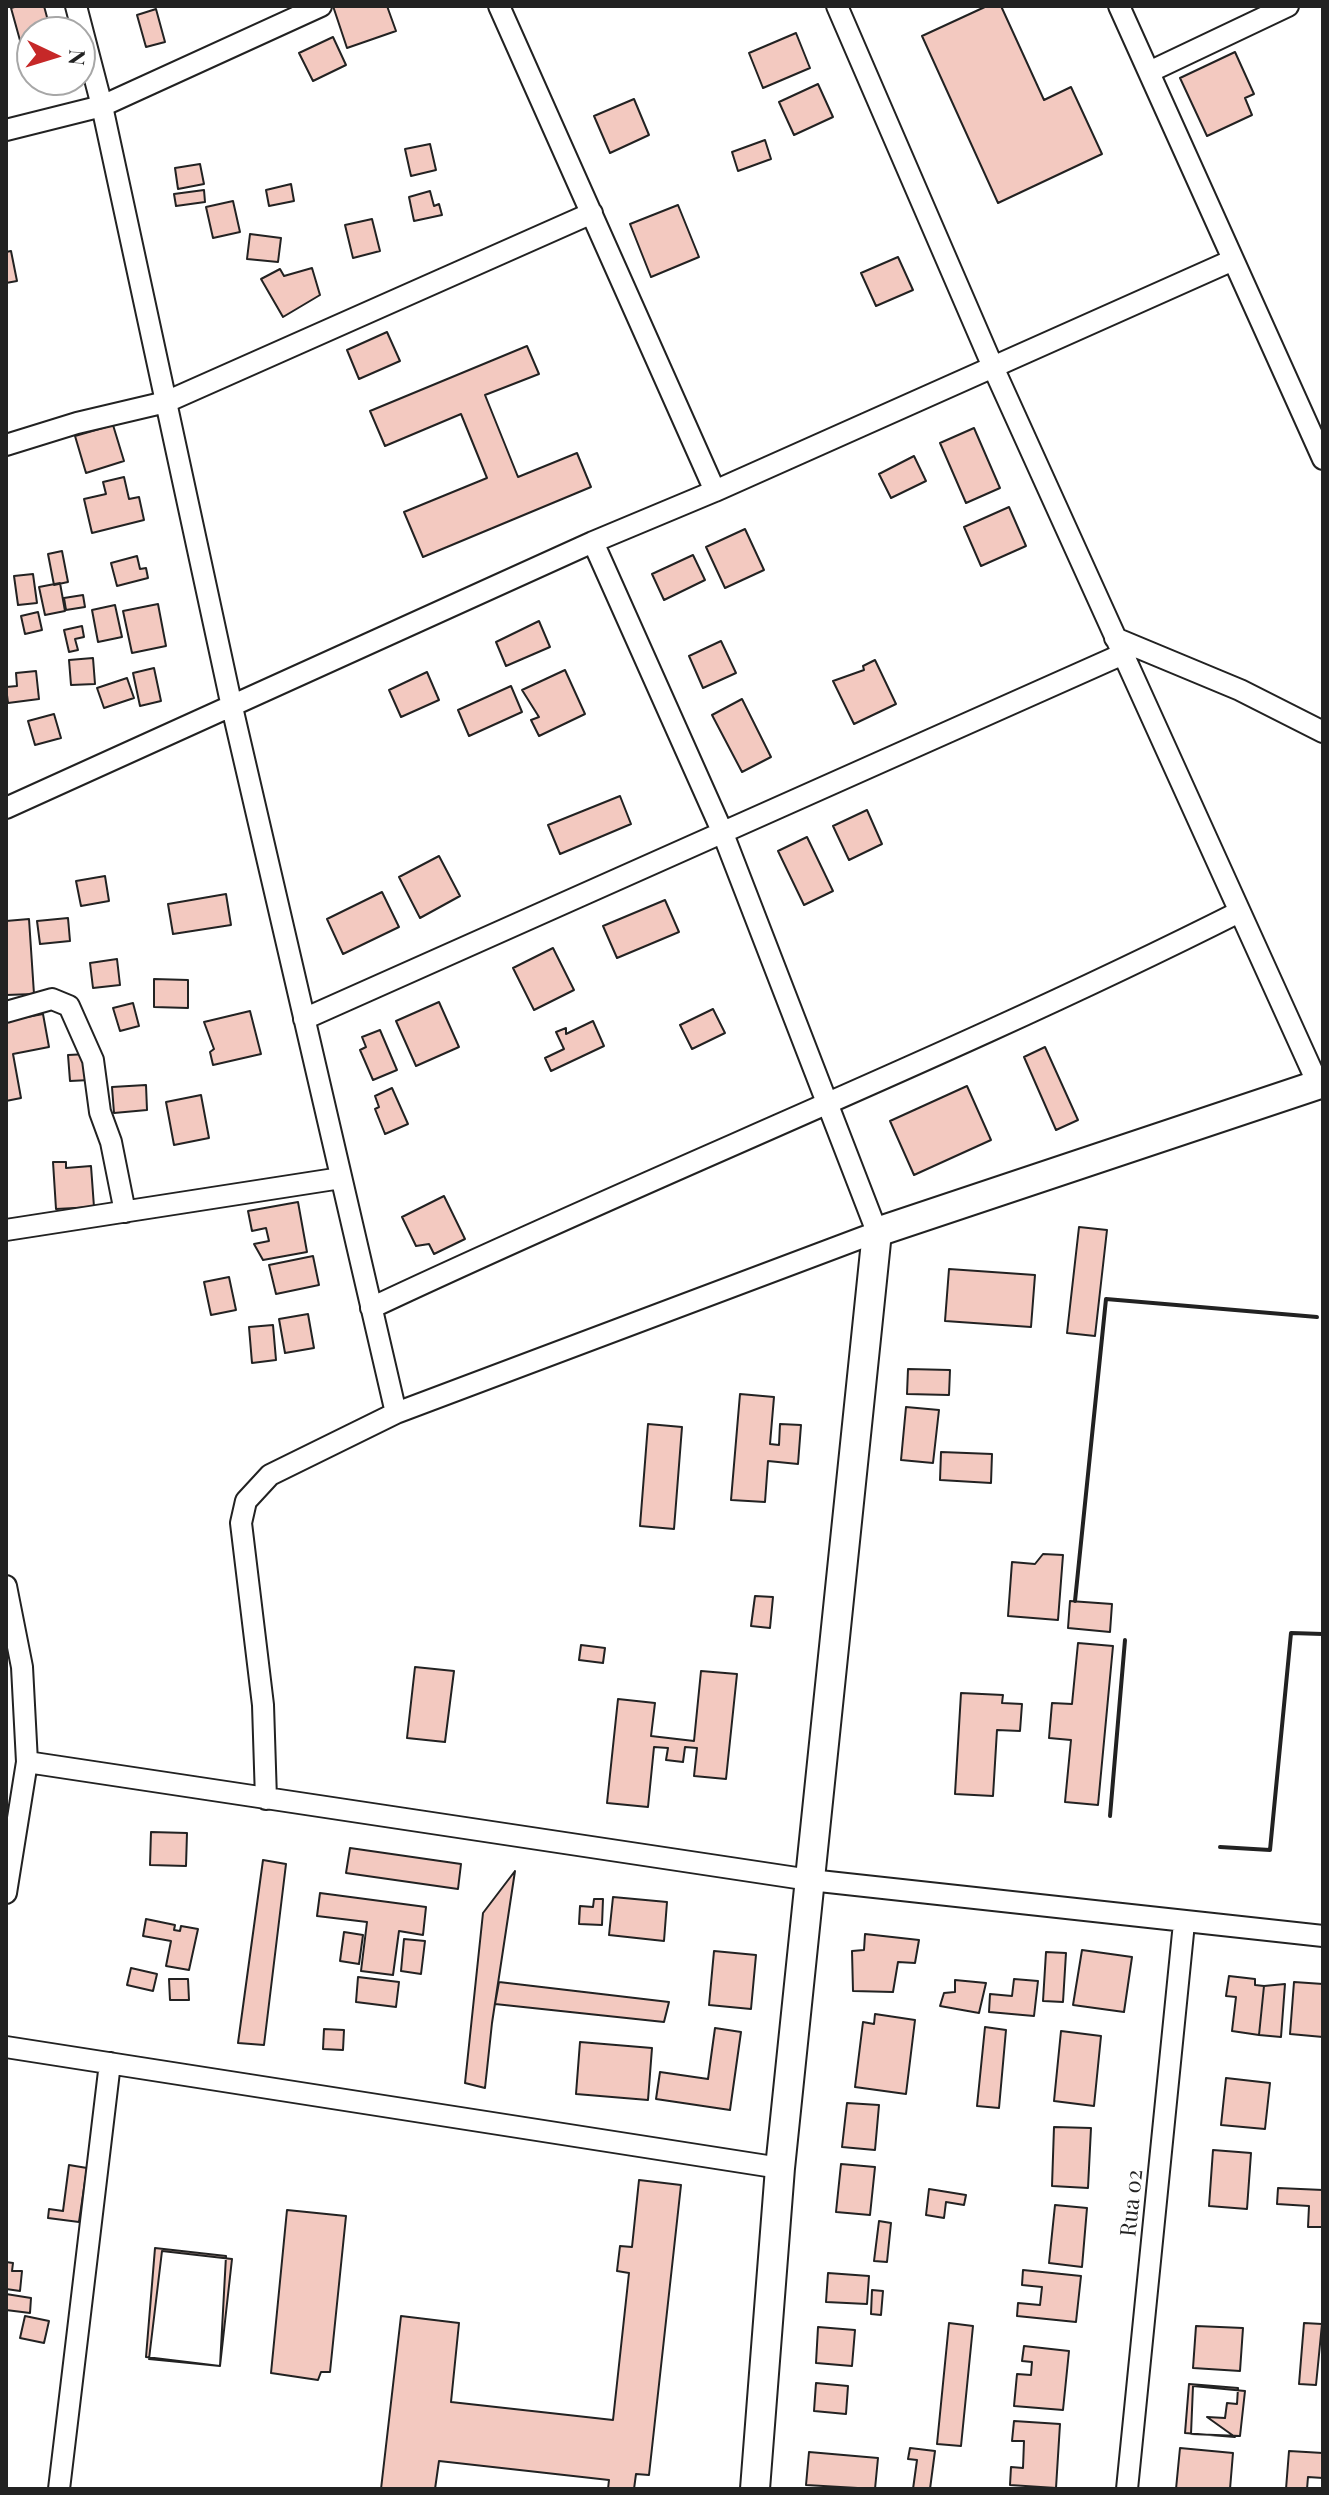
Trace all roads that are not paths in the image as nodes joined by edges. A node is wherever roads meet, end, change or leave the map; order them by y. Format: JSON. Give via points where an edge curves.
{"nodes":[{"id":1,"x":76,"y":6,"type":"edge"},
{"id":2,"x":321,"y":6,"type":"edge"},
{"id":3,"x":499,"y":6,"type":"edge"},
{"id":4,"x":837,"y":6,"type":"edge"},
{"id":5,"x":1119,"y":6,"type":"edge"},
{"id":6,"x":1288,"y":6,"type":"edge"},
{"id":7,"x":1149,"y":72,"type":"junction"},
{"id":8,"x":102,"y":106,"type":"junction"},
{"id":9,"x":6,"y":130,"type":"edge"},
{"id":10,"x":592,"y":213,"type":"junction"},
{"id":11,"x":1233,"y":260,"type":"junction"},
{"id":12,"x":993,"y":367,"type":"junction"},
{"id":13,"x":166,"y":402,"type":"junction"},
{"id":14,"x":1317,"y":432,"type":"edge"},
{"id":15,"x":6,"y":445,"type":"edge"},
{"id":16,"x":1323,"y":459,"type":"edge"},
{"id":17,"x":715,"y":491,"type":"junction"},
{"id":18,"x":593,"y":542,"type":"junction"},
{"id":19,"x":1119,"y":646,"type":"junction"},
{"id":20,"x":232,"y":707,"type":"junction"},
{"id":21,"x":1323,"y":732,"type":"edge"},
{"id":22,"x":6,"y":808,"type":"edge"},
{"id":23,"x":722,"y":831,"type":"junction"},
{"id":24,"x":1239,"y":912,"type":"junction"},
{"id":25,"x":6,"y":1012,"type":"edge"},
{"id":26,"x":304,"y":1019,"type":"junction"},
{"id":27,"x":1321,"y":1084,"type":"edge"},
{"id":28,"x":827,"y":1105,"type":"junction"},
{"id":29,"x":341,"y":1178,"type":"junction"},
{"id":30,"x":125,"y":1212,"type":"junction"},
{"id":31,"x":6,"y":1230,"type":"edge"},
{"id":32,"x":877,"y":1232,"type":"junction"},
{"id":33,"x":371,"y":1308,"type":"junction"},
{"id":34,"x":396,"y":1413,"type":"junction"},
{"id":35,"x":6,"y":1586,"type":"edge"},
{"id":36,"x":27,"y":1762,"type":"junction"},
{"id":37,"x":266,"y":1799,"type":"junction"},
{"id":38,"x":810,"y":1880,"type":"junction"},
{"id":39,"x":6,"y":1893,"type":"edge"},
{"id":40,"x":1184,"y":1923,"type":"junction"},
{"id":41,"x":1323,"y":1936,"type":"edge"},
{"id":42,"x":6,"y":2047,"type":"edge"},
{"id":43,"x":110,"y":2063,"type":"junction"},
{"id":44,"x":780,"y":2168,"type":"junction"},
{"id":45,"x":59,"y":2489,"type":"edge"},
{"id":46,"x":755,"y":2489,"type":"edge"},
{"id":47,"x":1127,"y":2489,"type":"edge"}],
"edges":[{"from":1,"to":8,"type":"street"},
{"from":2,"to":8,"type":"street"},
{"from":3,"to":10,"type":"street"},
{"from":4,"to":12,"type":"street"},
{"from":5,"to":7,"type":"street"},
{"from":6,"to":7,"type":"street"},
{"from":7,"to":11,"type":"street"},
{"from":8,"to":9,"type":"street"},
{"from":8,"to":13,"type":"street"},
{"from":10,"to":13,"type":"street"},
{"from":10,"to":17,"type":"street"},
{"from":11,"to":12,"type":"street"},
{"from":11,"to":14,"type":"street"},
{"from":12,"to":17,"type":"street"},
{"from":12,"to":19,"type":"street"},
{"from":13,"to":15,"type":"street"},
{"from":13,"to":20,"type":"street"},
{"from":14,"to":16,"type":"street"},
{"from":17,"to":18,"type":"street"},
{"from":18,"to":20,"type":"street"},
{"from":18,"to":23,"type":"street"},
{"from":19,"to":21,"type":"street","via":[[1240,690]]},
{"from":19,"to":23,"type":"street"},
{"from":19,"to":24,"type":"street"},
{"from":20,"to":22,"type":"street"},
{"from":20,"to":26,"type":"street"},
{"from":23,"to":26,"type":"street"},
{"from":23,"to":28,"type":"street"},
{"from":24,"to":27,"type":"street"},
{"from":24,"to":28,"type":"street"},
{"from":25,"to":30,"type":"street","via":[[52,999],[69,1006],[93,1060]]},
{"from":26,"to":29,"type":"street"},
{"from":27,"to":32,"type":"street"},
{"from":28,"to":32,"type":"street"},
{"from":28,"to":33,"type":"street"},
{"from":29,"to":30,"type":"street"},
{"from":29,"to":33,"type":"street"},
{"from":30,"to":31,"type":"street"},
{"from":32,"to":34,"type":"street"},
{"from":32,"to":38,"type":"street"},
{"from":33,"to":34,"type":"street"},
{"from":34,"to":37,"type":"street","via":[[270,1475],[246,1501],[241,1545],[260,1676]]},
{"from":35,"to":36,"type":"street","via":[[22,1667]]},
{"from":36,"to":37,"type":"street"},
{"from":36,"to":39,"type":"street"},
{"from":37,"to":38,"type":"street"},
{"from":38,"to":40,"type":"street"},
{"from":38,"to":44,"type":"street"},
{"from":40,"to":41,"type":"street"},
{"from":40,"to":47,"type":"street","name":"Rua 02"},
{"from":42,"to":43,"type":"street"},
{"from":43,"to":44,"type":"street"},
{"from":43,"to":45,"type":"street"},
{"from":44,"to":46,"type":"street"}]}
